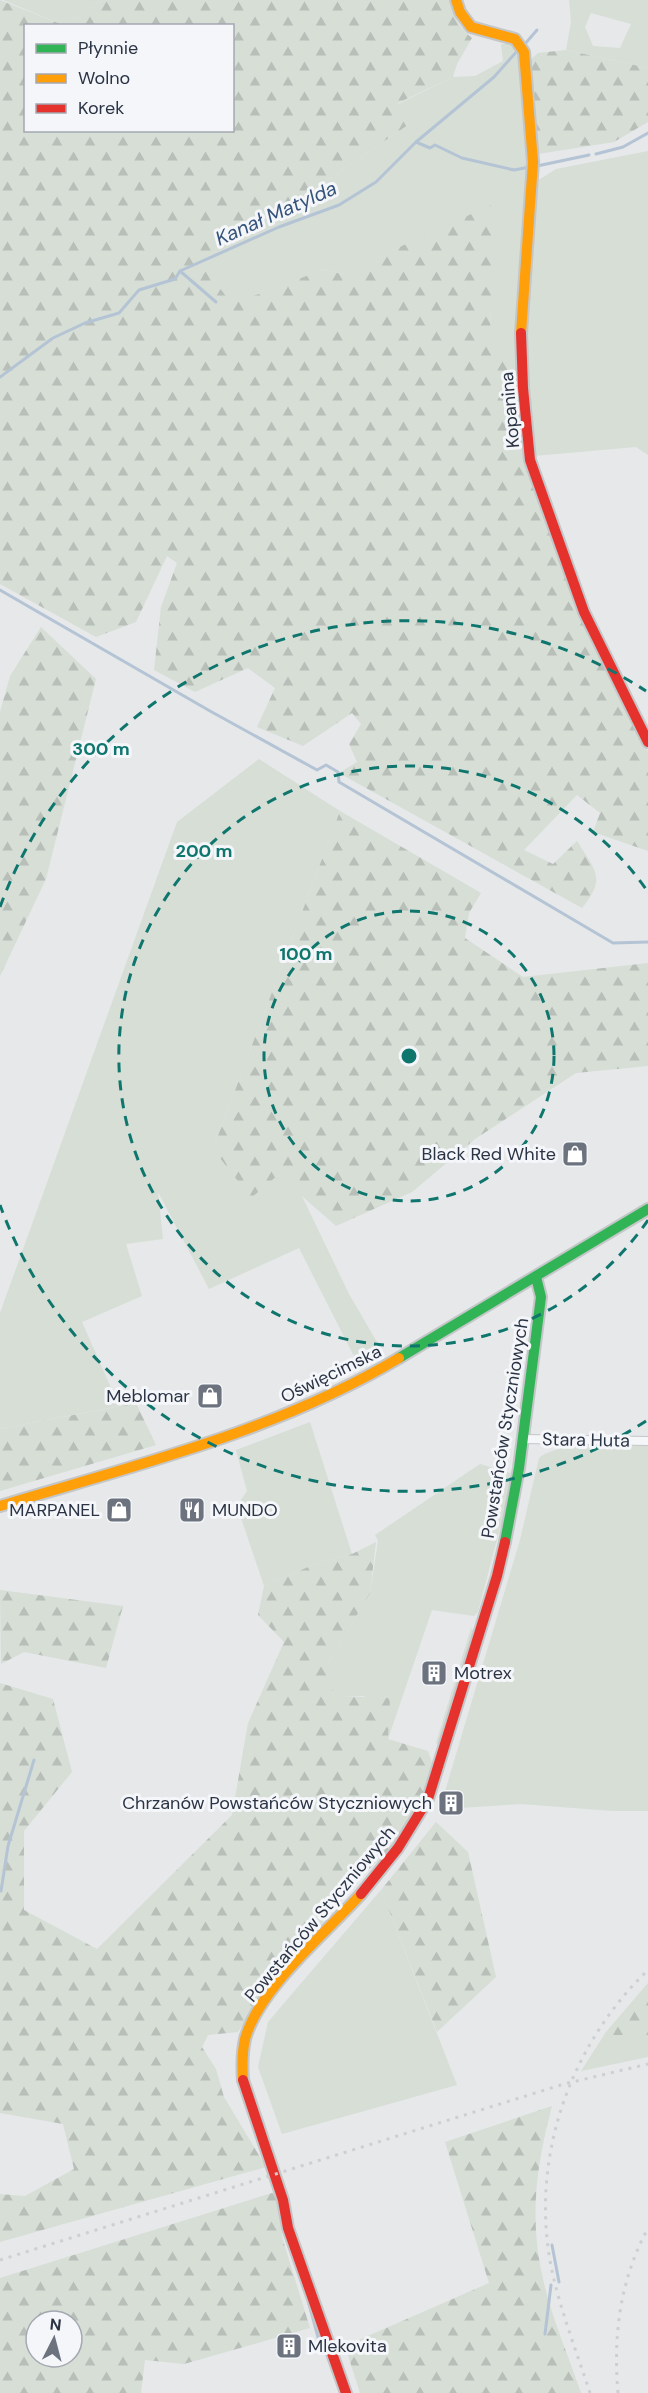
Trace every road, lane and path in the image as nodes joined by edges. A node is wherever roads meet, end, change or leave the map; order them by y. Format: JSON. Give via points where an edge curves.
{"nodes":[{"id":1,"x":456,"y":0,"type":"edge"},
{"id":2,"x":648,"y":742,"type":"edge"},
{"id":3,"x":648,"y":1209,"type":"edge"},
{"id":4,"x":536,"y":1277,"type":"junction"},
{"id":5,"x":523,"y":1439,"type":"junction"},
{"id":6,"x":648,"y":1441,"type":"edge"},
{"id":7,"x":0,"y":1506,"type":"edge"},
{"id":8,"x":346,"y":2393,"type":"edge"}],
"edges":[{"from":1,"to":2,"type":"street","name":"Kopanina","via":[[467,25],[510,37],[522,47],[533,162],[521,328],[530,460],[584,612]]},
{"from":3,"to":4,"type":"street","name":"Oświęcimska"},
{"from":4,"to":5,"type":"street","name":"Powstańców Styczniowych","via":[[541,1297]]},
{"from":4,"to":7,"type":"street","name":"Oświęcimska","via":[[329,1396],[193,1448]]},
{"from":5,"to":6,"type":"street","name":"Stara Huta"},
{"from":5,"to":8,"type":"street","name":"Powstańców Styczniowych","via":[[497,1576],[428,1799],[415,1827],[281,1979],[245,2034],[243,2081],[284,2200],[288,2229]]}]}
